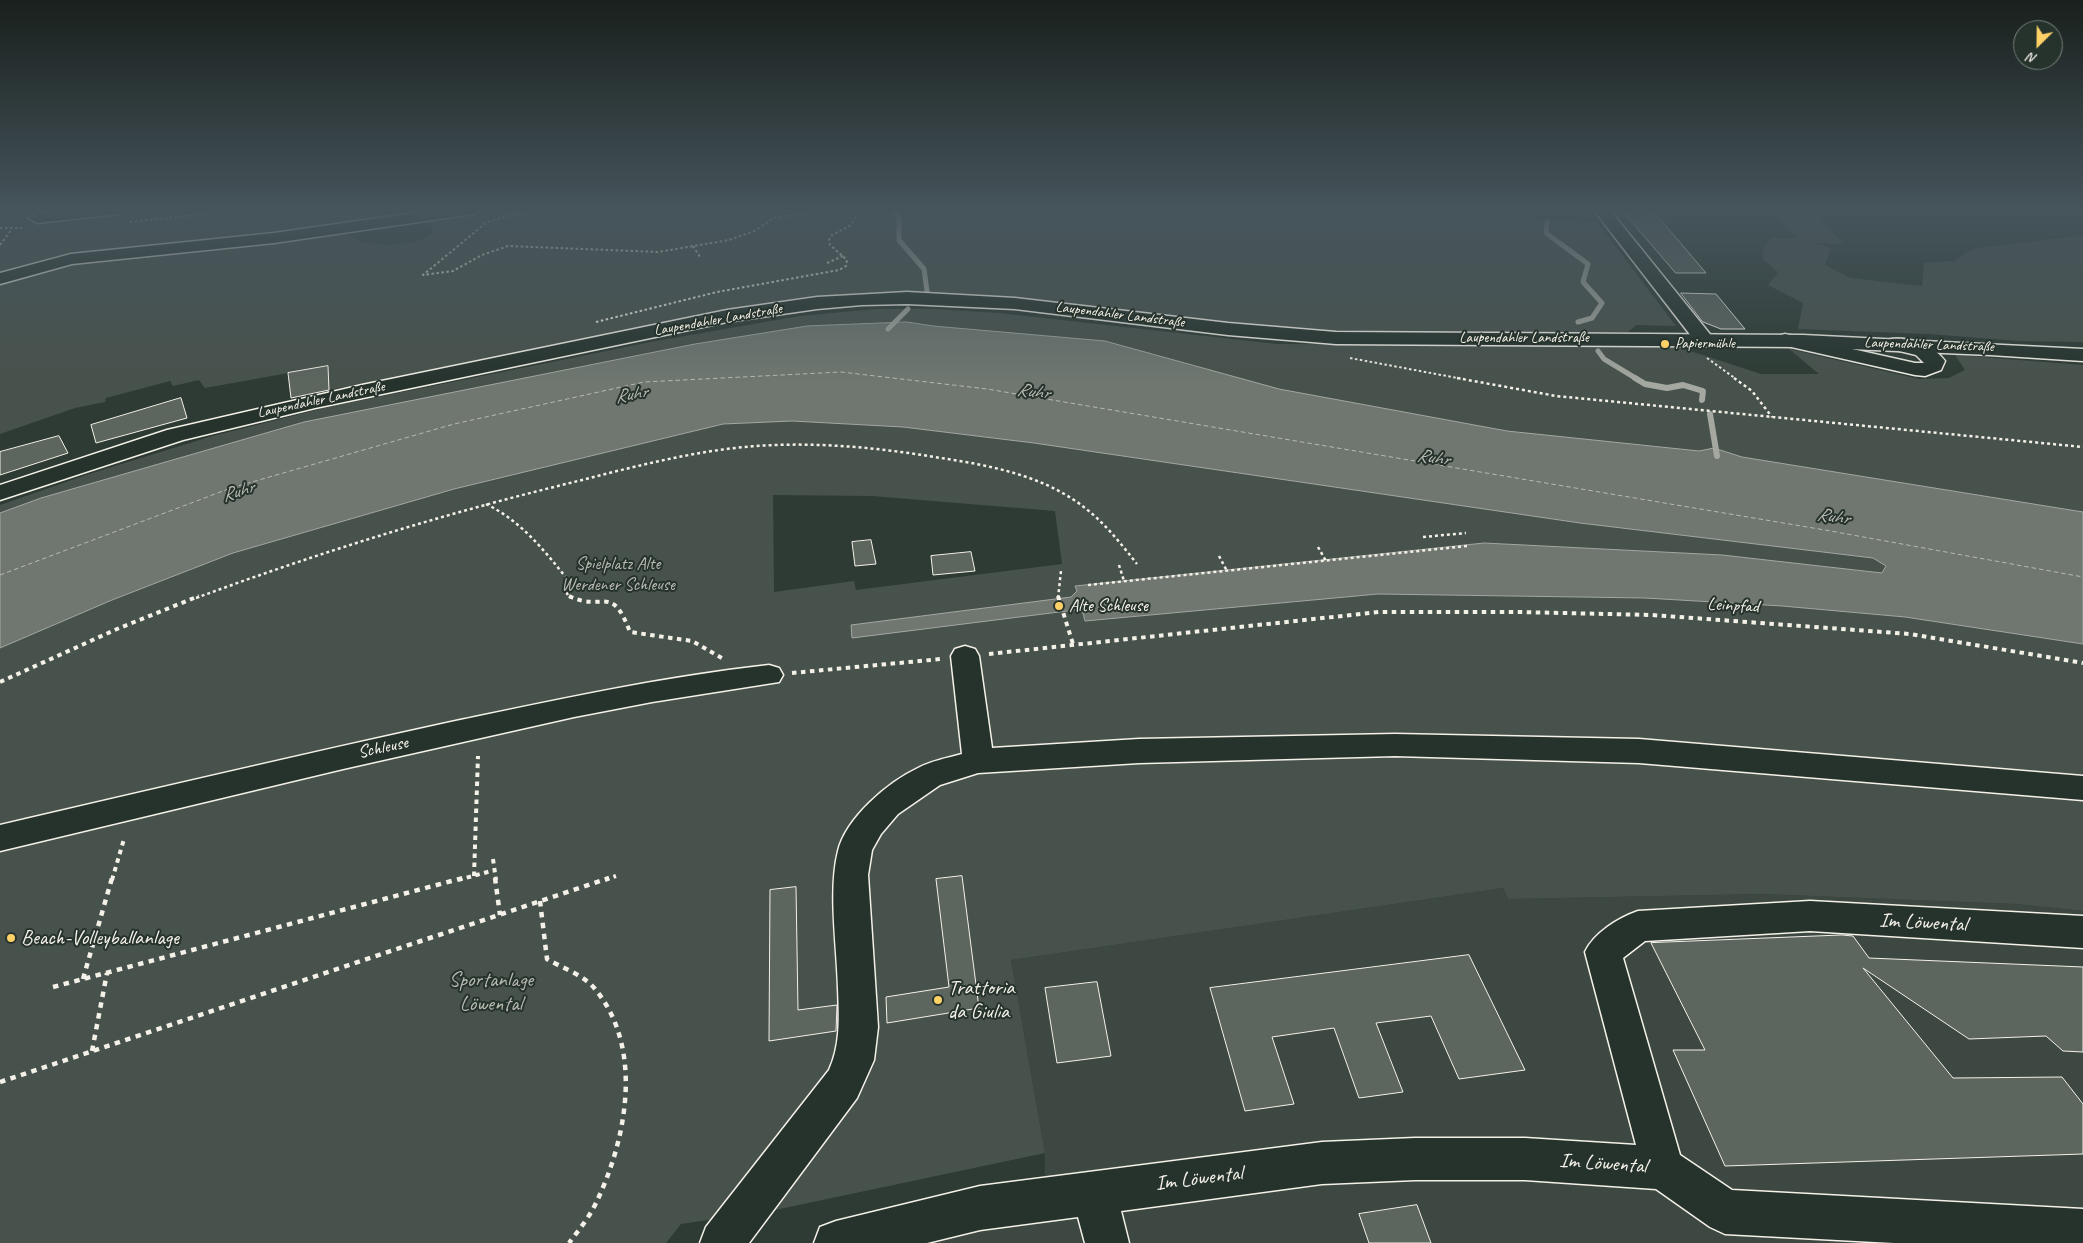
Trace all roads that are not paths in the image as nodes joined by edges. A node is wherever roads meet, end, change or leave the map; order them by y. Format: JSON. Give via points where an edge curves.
{"nodes":[{"id":1,"x":43,"y":267,"type":"edge"},
{"id":2,"x":1644,"y":267,"type":"edge"},
{"id":3,"x":0,"y":279,"type":"edge"},
{"id":4,"x":1785,"y":340,"type":"junction"},
{"id":5,"x":1701,"y":343,"type":"junction"},
{"id":6,"x":1894,"y":344,"type":"junction"},
{"id":7,"x":2083,"y":355,"type":"edge"},
{"id":8,"x":0,"y":493,"type":"edge"},
{"id":9,"x":965,"y":656,"type":"road end"},
{"id":10,"x":762,"y":676,"type":"road end"},
{"id":11,"x":978,"y":761,"type":"junction"},
{"id":12,"x":2083,"y":788,"type":"edge"},
{"id":13,"x":0,"y":838,"type":"edge"},
{"id":14,"x":2083,"y":932,"type":"edge"},
{"id":15,"x":1663,"y":1168,"type":"junction"},
{"id":16,"x":1094,"y":1192,"type":"junction"},
{"id":17,"x":2083,"y":1231,"type":"edge"},
{"id":18,"x":848,"y":1241,"type":"edge"},
{"id":19,"x":722,"y":1243,"type":"edge"},
{"id":20,"x":1108,"y":1243,"type":"edge"}],
"edges":[{"from":1,"to":3,"type":"main road"},
{"from":2,"to":5,"type":"main road"},
{"from":4,"to":5,"type":"main road","name":"Laupendahler Landstraße"},
{"from":4,"to":6,"type":"main road","name":"Laupendahler Landstraße"},
{"from":4,"to":6,"type":"main road","via":[[1906,368],[1925,370],[1934,366],[1935,361],[1922,351]]},
{"from":5,"to":8,"type":"main road","name":"Laupendahler Landstraße","via":[[1682,338],[1292,336],[1010,303],[906,298],[831,302],[722,317],[263,413],[171,437]]},
{"from":6,"to":7,"type":"main road","name":"Laupendahler Landstraße"},
{"from":9,"to":11,"type":"main road"},
{"from":10,"to":13,"type":"main road","name":"Schleuse","via":[[615,697],[324,761]]},
{"from":11,"to":12,"type":"main road","via":[[1139,751],[1395,745],[1600,750]]},
{"from":11,"to":19,"type":"main road","via":[[929,776],[886,804],[855,850],[851,874],[860,1027],[854,1060],[842,1084]]},
{"from":14,"to":15,"type":"main road","name":"Im Löwental","via":[[1810,916],[1638,926],[1603,952]]},
{"from":15,"to":16,"type":"main road","name":"Im Löwental","via":[[1525,1159],[1415,1159],[1322,1163]]},
{"from":15,"to":17,"type":"main road","via":[[1725,1212]]},
{"from":16,"to":18,"type":"main road","name":"Im Löwental","via":[[980,1208]]},
{"from":16,"to":20,"type":"main road"}]}
